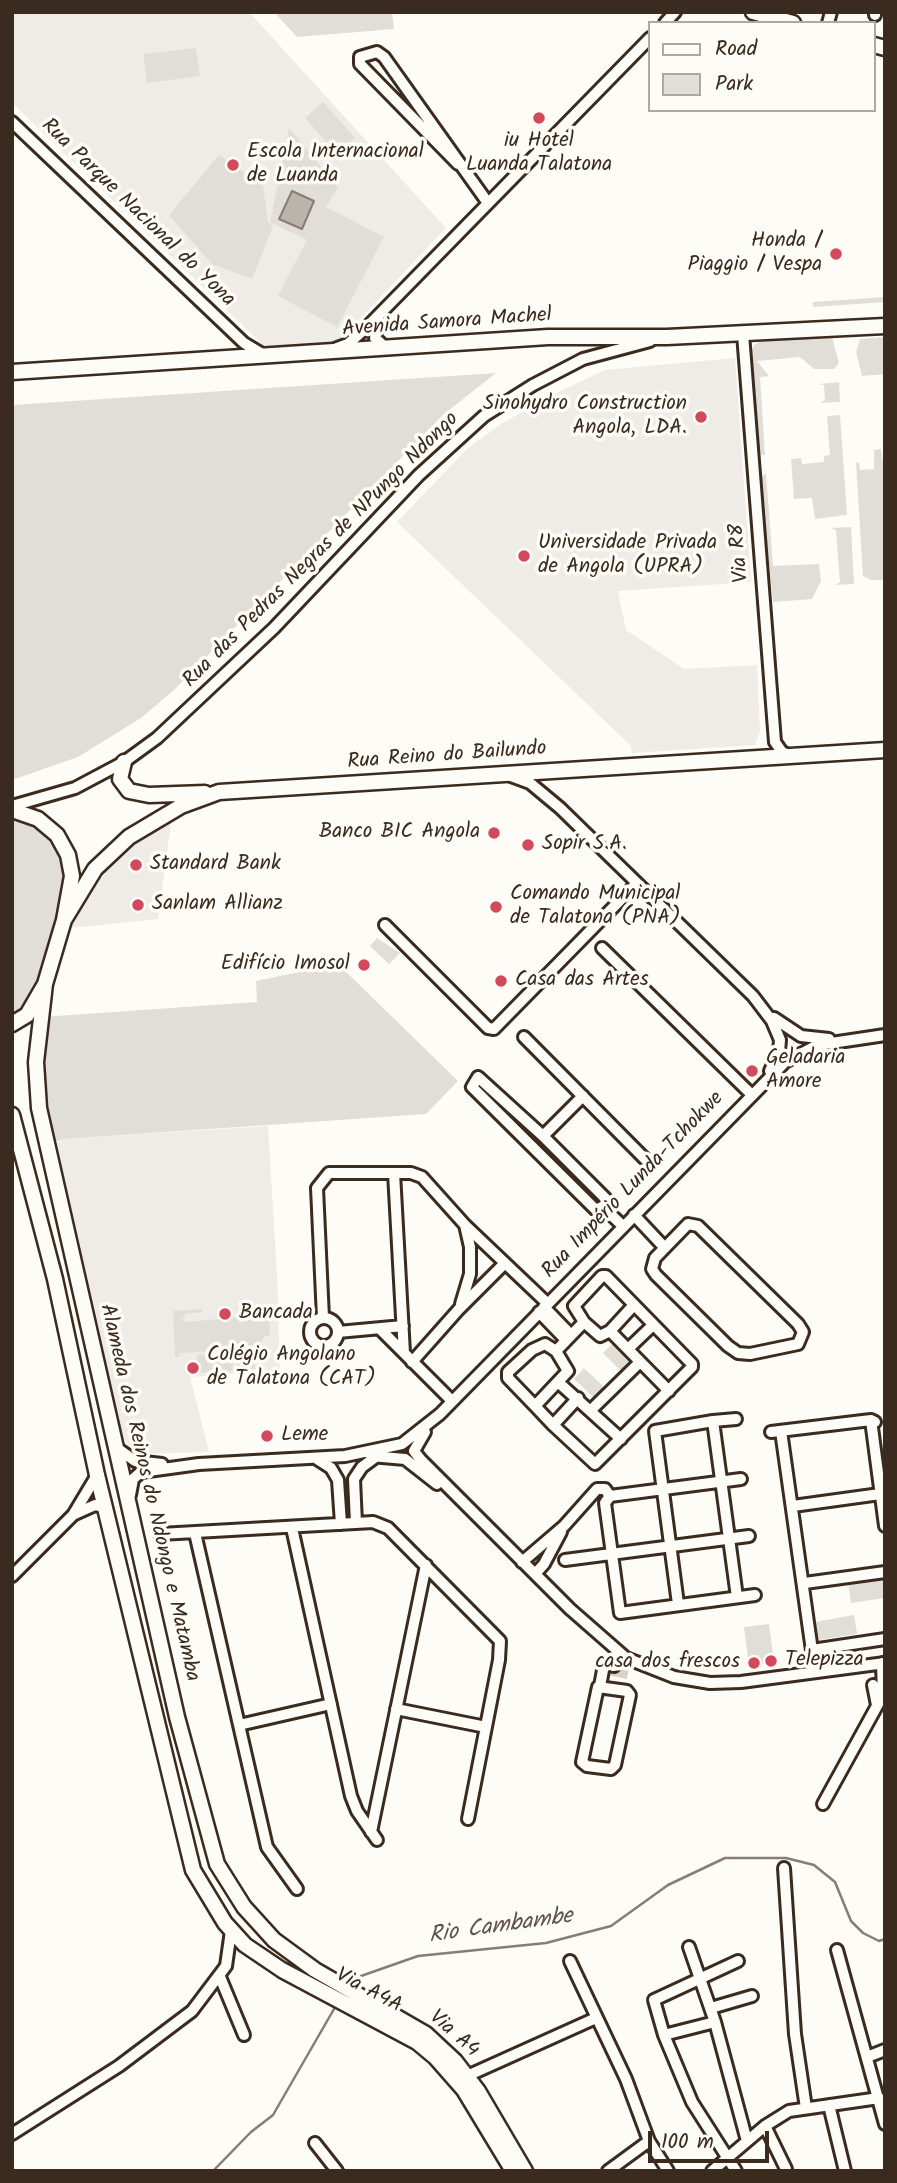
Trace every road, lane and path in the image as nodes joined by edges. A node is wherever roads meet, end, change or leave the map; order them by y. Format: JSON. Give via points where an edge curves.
{"nodes":[{"id":1,"x":753,"y":12,"type":"edge"},
{"id":2,"x":786,"y":21,"type":"edge"},
{"id":3,"x":648,"y":40,"type":"edge"},
{"id":4,"x":12,"y":121,"type":"edge"},
{"id":5,"x":458,"y":164,"type":"junction"},
{"id":6,"x":488,"y":203,"type":"junction"},
{"id":7,"x":386,"y":308,"type":"junction"},
{"id":8,"x":885,"y":326,"type":"edge"},
{"id":9,"x":743,"y":334,"type":"junction"},
{"id":10,"x":236,"y":335,"type":"junction"},
{"id":11,"x":667,"y":337,"type":"junction"},
{"id":12,"x":387,"y":349,"type":"junction"},
{"id":13,"x":320,"y":354,"type":"junction"},
{"id":14,"x":273,"y":356,"type":"junction"},
{"id":15,"x":223,"y":359,"type":"junction"},
{"id":16,"x":12,"y":372,"type":"edge"},
{"id":17,"x":885,"y":750,"type":"edge"},
{"id":18,"x":796,"y":757,"type":"junction"},
{"id":19,"x":124,"y":762,"type":"junction"},
{"id":20,"x":498,"y":775,"type":"junction"},
{"id":21,"x":219,"y":792,"type":"junction"},
{"id":22,"x":12,"y":808,"type":"edge"},
{"id":23,"x":636,"y":883,"type":"junction"},
{"id":24,"x":64,"y":920,"type":"junction"},
{"id":25,"x":385,"y":925,"type":"dead end"},
{"id":26,"x":602,"y":948,"type":"dead end"},
{"id":27,"x":45,"y":984,"type":"junction"},
{"id":28,"x":753,"y":996,"type":"junction"},
{"id":29,"x":12,"y":1024,"type":"edge"},
{"id":30,"x":885,"y":1035,"type":"edge"},
{"id":31,"x":524,"y":1037,"type":"dead end"},
{"id":32,"x":858,"y":1037,"type":"junction"},
{"id":33,"x":761,"y":1084,"type":"junction"},
{"id":34,"x":751,"y":1094,"type":"junction"},
{"id":35,"x":583,"y":1096,"type":"junction"},
{"id":36,"x":12,"y":1115,"type":"edge"},
{"id":37,"x":45,"y":1136,"type":"junction"},
{"id":38,"x":543,"y":1136,"type":"junction"},
{"id":39,"x":21,"y":1142,"type":"junction"},
{"id":40,"x":648,"y":1162,"type":"dead end"},
{"id":41,"x":394,"y":1173,"type":"junction"},
{"id":42,"x":603,"y":1207,"type":"junction"},
{"id":43,"x":634,"y":1215,"type":"junction"},
{"id":44,"x":465,"y":1225,"type":"junction"},
{"id":45,"x":623,"y":1226,"type":"junction"},
{"id":46,"x":664,"y":1247,"type":"junction"},
{"id":47,"x":505,"y":1263,"type":"junction"},
{"id":48,"x":633,"y":1306,"type":"junction"},
{"id":49,"x":543,"y":1307,"type":"junction"},
{"id":50,"x":459,"y":1309,"type":"junction"},
{"id":51,"x":323,"y":1318,"type":"junction"},
{"id":52,"x":584,"y":1322,"type":"junction"},
{"id":53,"x":653,"y":1325,"type":"junction"},
{"id":54,"x":403,"y":1326,"type":"junction"},
{"id":55,"x":380,"y":1329,"type":"junction"},
{"id":56,"x":610,"y":1331,"type":"junction"},
{"id":57,"x":338,"y":1332,"type":"junction"},
{"id":58,"x":569,"y":1338,"type":"junction"},
{"id":59,"x":628,"y":1349,"type":"junction"},
{"id":60,"x":556,"y":1351,"type":"junction"},
{"id":61,"x":408,"y":1357,"type":"junction"},
{"id":62,"x":640,"y":1362,"type":"junction"},
{"id":63,"x":558,"y":1382,"type":"junction"},
{"id":64,"x":104,"y":1388,"type":"junction"},
{"id":65,"x":79,"y":1390,"type":"junction"},
{"id":66,"x":669,"y":1391,"type":"junction"},
{"id":67,"x":578,"y":1398,"type":"junction"},
{"id":68,"x":452,"y":1401,"type":"junction"},
{"id":69,"x":535,"y":1406,"type":"junction"},
{"id":70,"x":590,"y":1411,"type":"junction"},
{"id":71,"x":440,"y":1414,"type":"junction"},
{"id":72,"x":736,"y":1419,"type":"dead end"},
{"id":73,"x":713,"y":1421,"type":"junction"},
{"id":74,"x":553,"y":1425,"type":"junction"},
{"id":75,"x":621,"y":1439,"type":"junction"},
{"id":76,"x":402,"y":1444,"type":"junction"},
{"id":77,"x":116,"y":1447,"type":"junction"},
{"id":78,"x":414,"y":1451,"type":"junction"},
{"id":79,"x":345,"y":1456,"type":"junction"},
{"id":80,"x":377,"y":1456,"type":"junction"},
{"id":81,"x":317,"y":1459,"type":"junction"},
{"id":82,"x":405,"y":1459,"type":"junction"},
{"id":83,"x":190,"y":1465,"type":"junction"},
{"id":84,"x":97,"y":1475,"type":"junction"},
{"id":85,"x":354,"y":1479,"type":"junction"},
{"id":86,"x":741,"y":1479,"type":"dead end"},
{"id":87,"x":338,"y":1480,"type":"junction"},
{"id":88,"x":720,"y":1482,"type":"junction"},
{"id":89,"x":661,"y":1489,"type":"junction"},
{"id":90,"x":880,"y":1494,"type":"junction"},
{"id":91,"x":130,"y":1498,"type":"junction"},
{"id":92,"x":599,"y":1498,"type":"junction"},
{"id":93,"x":793,"y":1506,"type":"junction"},
{"id":94,"x":105,"y":1507,"type":"junction"},
{"id":95,"x":466,"y":1508,"type":"junction"},
{"id":96,"x":73,"y":1515,"type":"junction"},
{"id":97,"x":356,"y":1523,"type":"junction"},
{"id":98,"x":341,"y":1524,"type":"junction"},
{"id":99,"x":564,"y":1526,"type":"junction"},
{"id":100,"x":885,"y":1526,"type":"edge"},
{"id":101,"x":292,"y":1528,"type":"junction"},
{"id":102,"x":195,"y":1533,"type":"junction"},
{"id":103,"x":160,"y":1534,"type":"dead end"},
{"id":104,"x":749,"y":1536,"type":"dead end"},
{"id":105,"x":729,"y":1538,"type":"junction"},
{"id":106,"x":670,"y":1547,"type":"junction"},
{"id":107,"x":532,"y":1552,"type":"junction"},
{"id":108,"x":613,"y":1554,"type":"junction"},
{"id":109,"x":565,"y":1560,"type":"dead end"},
{"id":110,"x":522,"y":1562,"type":"junction"},
{"id":111,"x":544,"y":1564,"type":"junction"},
{"id":112,"x":426,"y":1565,"type":"junction"},
{"id":113,"x":885,"y":1572,"type":"edge"},
{"id":114,"x":535,"y":1574,"type":"junction"},
{"id":115,"x":12,"y":1576,"type":"edge"},
{"id":116,"x":805,"y":1583,"type":"junction"},
{"id":117,"x":755,"y":1595,"type":"dead end"},
{"id":118,"x":737,"y":1597,"type":"junction"},
{"id":119,"x":678,"y":1604,"type":"junction"},
{"id":120,"x":152,"y":1605,"type":"junction"},
{"id":121,"x":129,"y":1610,"type":"junction"},
{"id":122,"x":885,"y":1639,"type":"edge"},
{"id":123,"x":832,"y":1652,"type":"junction"},
{"id":124,"x":816,"y":1653,"type":"junction"},
{"id":125,"x":879,"y":1664,"type":"edge"},
{"id":126,"x":835,"y":1669,"type":"junction"},
{"id":127,"x":818,"y":1672,"type":"junction"},
{"id":128,"x":615,"y":1673,"type":"junction"},
{"id":129,"x":331,"y":1704,"type":"junction"},
{"id":130,"x":877,"y":1705,"type":"junction"},
{"id":131,"x":396,"y":1709,"type":"junction"},
{"id":132,"x":239,"y":1725,"type":"junction"},
{"id":133,"x":486,"y":1727,"type":"junction"},
{"id":134,"x":351,"y":1796,"type":"junction"},
{"id":135,"x":377,"y":1796,"type":"junction"},
{"id":136,"x":823,"y":1804,"type":"dead end"},
{"id":137,"x":468,"y":1819,"type":"dead end"},
{"id":138,"x":217,"y":1864,"type":"junction"},
{"id":139,"x":784,"y":1868,"type":"dead end"},
{"id":140,"x":193,"y":1870,"type":"junction"},
{"id":141,"x":297,"y":1889,"type":"dead end"},
{"id":142,"x":231,"y":1931,"type":"junction"},
{"id":143,"x":689,"y":1947,"type":"dead end"},
{"id":144,"x":837,"y":1950,"type":"dead end"},
{"id":145,"x":570,"y":1961,"type":"dead end"},
{"id":146,"x":738,"y":1961,"type":"dead end"},
{"id":147,"x":315,"y":1970,"type":"joint"},
{"id":148,"x":220,"y":1977,"type":"junction"},
{"id":149,"x":701,"y":1977,"type":"junction"},
{"id":150,"x":305,"y":1982,"type":"joint"},
{"id":151,"x":752,"y":1996,"type":"dead end"},
{"id":152,"x":711,"y":2008,"type":"junction"},
{"id":153,"x":596,"y":2018,"type":"junction"},
{"id":154,"x":393,"y":2021,"type":"junction"},
{"id":155,"x":715,"y":2022,"type":"junction"},
{"id":156,"x":244,"y":2035,"type":"dead end"},
{"id":157,"x":664,"y":2035,"type":"junction"},
{"id":158,"x":885,"y":2050,"type":"edge"},
{"id":159,"x":867,"y":2057,"type":"junction"},
{"id":160,"x":467,"y":2076,"type":"junction"},
{"id":161,"x":881,"y":2103,"type":"edge"},
{"id":162,"x":829,"y":2105,"type":"junction"},
{"id":163,"x":806,"y":2108,"type":"junction"},
{"id":164,"x":885,"y":2124,"type":"edge"},
{"id":165,"x":765,"y":2126,"type":"junction"},
{"id":166,"x":12,"y":2134,"type":"edge"},
{"id":167,"x":649,"y":2141,"type":"junction"},
{"id":168,"x":747,"y":2141,"type":"junction"},
{"id":169,"x":315,"y":2143,"type":"dead end"},
{"id":170,"x":726,"y":2158,"type":"junction"},
{"id":171,"x":786,"y":2169,"type":"edge"},
{"id":172,"x":337,"y":2171,"type":"edge"},
{"id":173,"x":513,"y":2171,"type":"edge"},
{"id":174,"x":525,"y":2171,"type":"edge"},
{"id":175,"x":608,"y":2171,"type":"edge"},
{"id":176,"x":668,"y":2171,"type":"edge"},
{"id":177,"x":712,"y":2171,"type":"edge"},
{"id":178,"x":737,"y":2171,"type":"edge"},
{"id":179,"x":845,"y":2171,"type":"edge"}],
"edges":[{"from":1,"to":2,"type":"main road"},
{"from":3,"to":6,"type":"street"},
{"from":4,"to":10,"type":"street","name":"Rua Parque Nacional do Yona"},
{"from":5,"to":5,"type":"street","via":[[384,57],[377,52],[362,55],[360,64]]},
{"from":5,"to":6,"type":"street"},
{"from":6,"to":7,"type":"street"},
{"from":7,"to":12,"type":"street","via":[[374,334]]},
{"from":7,"to":13,"type":"street","via":[[348,344]]},
{"from":8,"to":9,"type":"main road","name":"Avenida Samora Machel"},
{"from":9,"to":11,"type":"main road","name":"Avenida Samora Machel"},
{"from":9,"to":18,"type":"street","name":"Via R8","via":[[775,742],[782,752]]},
{"from":10,"to":14,"type":"street","name":"Rua Parque Nacional do Yona","via":[[254,351]]},
{"from":10,"to":15,"type":"street","name":"Rua Parque Nacional do Yona","via":[[239,349]]},
{"from":11,"to":12,"type":"main road","name":"Avenida Samora Machel","via":[[582,335]]},
{"from":11,"to":19,"type":"street","name":"Rua das Pedras Negras de NPungo Ndongo","via":[[583,359],[484,416],[419,475],[189,711]]},
{"from":12,"to":13,"type":"main road","name":"Avenida Samora Machel"},
{"from":13,"to":14,"type":"main road","name":"Avenida Samora Machel"},
{"from":14,"to":15,"type":"main road","name":"Avenida Samora Machel"},
{"from":15,"to":16,"type":"main road","name":"Avenida Samora Machel"},
{"from":17,"to":18,"type":"main road","name":"Rua Reino do Bailundo"},
{"from":18,"to":20,"type":"main road","name":"Rua Reino do Bailundo"},
{"from":19,"to":21,"type":"main road","via":[[120,779],[129,791],[149,795]]},
{"from":19,"to":22,"type":"street","name":"Rua das Pedras Negras de NPungo Ndongo","via":[[75,788]]},
{"from":20,"to":21,"type":"main road","name":"Rua Reino do Bailundo"},
{"from":20,"to":23,"type":"street","via":[[538,788]]},
{"from":21,"to":24,"type":"main road","name":"Rua Reino do Bailundo","via":[[181,806],[129,837],[95,869]]},
{"from":22,"to":24,"type":"main road","via":[[49,827],[68,855],[72,876]]},
{"from":23,"to":25,"type":"street","via":[[494,1029]]},
{"from":23,"to":28,"type":"street"},
{"from":24,"to":27,"type":"main road"},
{"from":26,"to":34,"type":"street"},
{"from":27,"to":29,"type":"main road","via":[[27,1015]]},
{"from":27,"to":37,"type":"main road","name":"Alameda dos Reinos do Ndongo e Matamba","via":[[36,1062]]},
{"from":28,"to":32,"type":"street","via":[[787,1029],[801,1036]]},
{"from":28,"to":33,"type":"street","via":[[780,1040],[774,1065]]},
{"from":30,"to":32,"type":"street","name":"Rua Império Lunda-Tchokwe"},
{"from":31,"to":35,"type":"street"},
{"from":32,"to":33,"type":"street","name":"Rua Império Lunda-Tchokwe","via":[[803,1051]]},
{"from":33,"to":34,"type":"street","name":"Rua Império Lunda-Tchokwe"},
{"from":34,"to":43,"type":"street","name":"Rua Império Lunda-Tchokwe"},
{"from":35,"to":38,"type":"street"},
{"from":35,"to":40,"type":"street"},
{"from":36,"to":39,"type":"main road","name":"Alameda dos Reinos do Ndongo e Matamba"},
{"from":37,"to":39,"type":"main road","via":[[31,1130]]},
{"from":37,"to":64,"type":"main road","name":"Alameda dos Reinos do Ndongo e Matamba"},
{"from":38,"to":42,"type":"street","via":[[606,1199]]},
{"from":38,"to":42,"type":"street","via":[[481,1077],[472,1083],[596,1210]]},
{"from":39,"to":65,"type":"main road","name":"Alameda dos Reinos do Ndongo e Matamba"},
{"from":41,"to":44,"type":"street","via":[[422,1177]]},
{"from":41,"to":51,"type":"street","via":[[329,1173],[317,1188]]},
{"from":41,"to":54,"type":"street"},
{"from":42,"to":45,"type":"street"},
{"from":43,"to":45,"type":"street","name":"Rua Império Lunda-Tchokwe"},
{"from":43,"to":46,"type":"street"},
{"from":44,"to":47,"type":"street"},
{"from":44,"to":50,"type":"street","via":[[470,1274]]},
{"from":45,"to":49,"type":"street","name":"Rua Império Lunda-Tchokwe"},
{"from":46,"to":46,"type":"street","via":[[653,1261],[653,1272],[732,1349],[750,1354],[792,1348],[801,1341],[803,1332],[798,1324],[696,1224],[688,1224]]},
{"from":47,"to":49,"type":"street"},
{"from":47,"to":50,"type":"street"},
{"from":48,"to":52,"type":"street","via":[[601,1276],[576,1300],[576,1311]]},
{"from":48,"to":53,"type":"street"},
{"from":48,"to":56,"type":"street"},
{"from":49,"to":58,"type":"street"},
{"from":49,"to":68,"type":"street","name":"Rua Império Lunda-Tchokwe"},
{"from":50,"to":61,"type":"street"},
{"from":51,"to":57,"type":"street","via":[[333,1321]]},
{"from":51,"to":57,"type":"street","via":[[310,1330],[315,1343],[331,1344]]},
{"from":52,"to":56,"type":"street","via":[[600,1336]]},
{"from":52,"to":58,"type":"street"},
{"from":53,"to":59,"type":"street"},
{"from":53,"to":66,"type":"street","via":[[693,1366]]},
{"from":54,"to":55,"type":"street"},
{"from":54,"to":61,"type":"street"},
{"from":55,"to":57,"type":"street"},
{"from":55,"to":61,"type":"street"},
{"from":56,"to":59,"type":"street"},
{"from":58,"to":60,"type":"street"},
{"from":59,"to":62,"type":"street"},
{"from":60,"to":63,"type":"street","via":[[568,1371]]},
{"from":60,"to":69,"type":"street","via":[[538,1345],[507,1375]]},
{"from":61,"to":68,"type":"street"},
{"from":62,"to":66,"type":"street"},
{"from":62,"to":70,"type":"street"},
{"from":63,"to":67,"type":"street"},
{"from":63,"to":69,"type":"street"},
{"from":64,"to":65,"type":"main road","via":[[93,1401]]},
{"from":64,"to":77,"type":"main road","name":"Alameda dos Reinos do Ndongo e Matamba"},
{"from":65,"to":84,"type":"main road","name":"Alameda dos Reinos do Ndongo e Matamba"},
{"from":66,"to":75,"type":"street"},
{"from":67,"to":70,"type":"street"},
{"from":67,"to":74,"type":"street"},
{"from":68,"to":71,"type":"street","name":"Rua Império Lunda-Tchokwe"},
{"from":69,"to":74,"type":"street"},
{"from":70,"to":75,"type":"street"},
{"from":71,"to":76,"type":"street","name":"Rua Império Lunda-Tchokwe"},
{"from":71,"to":78,"type":"street","name":"Rua Império Lunda-Tchokwe"},
{"from":72,"to":73,"type":"street"},
{"from":73,"to":88,"type":"street"},
{"from":73,"to":89,"type":"street","via":[[654,1431]]},
{"from":74,"to":75,"type":"street","via":[[595,1464]]},
{"from":76,"to":78,"type":"street","via":[[409,1444]]},
{"from":76,"to":79,"type":"street","name":"Rua Império Lunda-Tchokwe"},
{"from":76,"to":82,"type":"street","via":[[398,1451]]},
{"from":77,"to":83,"type":"street","name":"Rua Império Lunda-Tchokwe","via":[[135,1461]]},
{"from":77,"to":91,"type":"main road","name":"Alameda dos Reinos do Ndongo e Matamba"},
{"from":78,"to":82,"type":"street","name":"Rua Império Lunda-Tchokwe"},
{"from":78,"to":95,"type":"street"},
{"from":79,"to":80,"type":"street","name":"Rua Império Lunda-Tchokwe"},
{"from":79,"to":81,"type":"street","name":"Rua Império Lunda-Tchokwe"},
{"from":80,"to":82,"type":"street","name":"Rua Império Lunda-Tchokwe"},
{"from":80,"to":85,"type":"street"},
{"from":81,"to":83,"type":"street","name":"Rua Império Lunda-Tchokwe"},
{"from":81,"to":87,"type":"street","via":[[331,1468]]},
{"from":82,"to":95,"type":"street"},
{"from":83,"to":91,"type":"street","name":"Rua Império Lunda-Tchokwe","via":[[141,1472],[130,1484]]},
{"from":84,"to":94,"type":"main road","name":"Alameda dos Reinos do Ndongo e Matamba"},
{"from":84,"to":96,"type":"street"},
{"from":85,"to":87,"type":"street"},
{"from":85,"to":97,"type":"street"},
{"from":86,"to":88,"type":"street"},
{"from":87,"to":98,"type":"street"},
{"from":88,"to":89,"type":"street"},
{"from":88,"to":105,"type":"street"},
{"from":89,"to":92,"type":"street"},
{"from":89,"to":106,"type":"street"},
{"from":90,"to":93,"type":"street"},
{"from":90,"to":93,"type":"street","via":[[874,1421],[776,1432]]},
{"from":90,"to":100,"type":"street"},
{"from":91,"to":120,"type":"main road","name":"Alameda dos Reinos do Ndongo e Matamba"},
{"from":92,"to":99,"type":"street"},
{"from":92,"to":108,"type":"street"},
{"from":93,"to":116,"type":"street"},
{"from":94,"to":96,"type":"street"},
{"from":94,"to":121,"type":"main road","name":"Alameda dos Reinos do Ndongo e Matamba"},
{"from":95,"to":110,"type":"street"},
{"from":96,"to":115,"type":"street"},
{"from":97,"to":98,"type":"street"},
{"from":97,"to":112,"type":"street","via":[[373,1522],[388,1528]]},
{"from":98,"to":101,"type":"street"},
{"from":99,"to":107,"type":"street"},
{"from":99,"to":111,"type":"street"},
{"from":101,"to":102,"type":"street"},
{"from":101,"to":129,"type":"street"},
{"from":102,"to":103,"type":"street"},
{"from":102,"to":132,"type":"street"},
{"from":104,"to":105,"type":"street"},
{"from":105,"to":106,"type":"street"},
{"from":105,"to":118,"type":"street"},
{"from":106,"to":108,"type":"street"},
{"from":106,"to":119,"type":"street"},
{"from":107,"to":110,"type":"street"},
{"from":107,"to":111,"type":"street"},
{"from":108,"to":109,"type":"street"},
{"from":108,"to":119,"type":"street","via":[[620,1613]]},
{"from":110,"to":114,"type":"street"},
{"from":111,"to":114,"type":"street"},
{"from":112,"to":131,"type":"street"},
{"from":112,"to":133,"type":"street","via":[[500,1641]]},
{"from":113,"to":116,"type":"street"},
{"from":114,"to":128,"type":"street"},
{"from":116,"to":124,"type":"street"},
{"from":117,"to":118,"type":"street"},
{"from":118,"to":119,"type":"street"},
{"from":120,"to":121,"type":"main road","via":[[145,1619]]},
{"from":120,"to":138,"type":"main road","name":"Alameda dos Reinos do Ndongo e Matamba"},
{"from":121,"to":140,"type":"main road","name":"Alameda dos Reinos do Ndongo e Matamba"},
{"from":122,"to":123,"type":"street"},
{"from":123,"to":124,"type":"street"},
{"from":123,"to":126,"type":"street"},
{"from":124,"to":127,"type":"street"},
{"from":125,"to":126,"type":"street"},
{"from":125,"to":130,"type":"street","via":[[873,1682]]},
{"from":125,"to":130,"type":"street","via":[[883,1695]]},
{"from":126,"to":127,"type":"street"},
{"from":127,"to":128,"type":"street","via":[[710,1682]]},
{"from":128,"to":128,"type":"street","via":[[596,1690],[582,1762],[587,1766],[615,1767],[630,1696]]},
{"from":129,"to":132,"type":"street"},
{"from":129,"to":134,"type":"street"},
{"from":130,"to":136,"type":"street"},
{"from":131,"to":133,"type":"street"},
{"from":131,"to":135,"type":"street"},
{"from":132,"to":141,"type":"street","via":[[267,1847]]},
{"from":133,"to":137,"type":"street"},
{"from":134,"to":135,"type":"street","via":[[366,1806]]},
{"from":134,"to":135,"type":"street","via":[[374,1836]]},
{"from":138,"to":140,"type":"main road","via":[[206,1876]]},
{"from":138,"to":147,"type":"main road","name":"Alameda dos Reinos do Ndongo e Matamba","via":[[261,1927]]},
{"from":139,"to":163,"type":"street"},
{"from":140,"to":142,"type":"main road","name":"Alameda dos Reinos do Ndongo e Matamba"},
{"from":142,"to":148,"type":"street","via":[[228,1959]]},
{"from":142,"to":150,"type":"main road","name":"Alameda dos Reinos do Ndongo e Matamba","via":[[264,1959]]},
{"from":143,"to":149,"type":"street"},
{"from":144,"to":159,"type":"street"},
{"from":145,"to":153,"type":"street"},
{"from":146,"to":149,"type":"street"},
{"from":147,"to":154,"type":"main road","name":"Via A4"},
{"from":148,"to":156,"type":"street"},
{"from":148,"to":166,"type":"street","via":[[192,2011],[150,2043]]},
{"from":149,"to":152,"type":"street"},
{"from":149,"to":157,"type":"street","via":[[654,2000]]},
{"from":150,"to":154,"type":"main road","name":"Via A4A"},
{"from":151,"to":152,"type":"street"},
{"from":152,"to":155,"type":"street"},
{"from":153,"to":160,"type":"street"},
{"from":153,"to":167,"type":"street"},
{"from":154,"to":160,"type":"main road","name":"Via A4","via":[[426,2034]]},
{"from":154,"to":173,"type":"main road","name":"Via A4A","via":[[453,2076]]},
{"from":155,"to":157,"type":"street"},
{"from":155,"to":168,"type":"street"},
{"from":157,"to":170,"type":"street","via":[[692,2102]]},
{"from":158,"to":159,"type":"street"},
{"from":159,"to":161,"type":"street"},
{"from":160,"to":174,"type":"main road","name":"Via A4"},
{"from":161,"to":162,"type":"street"},
{"from":161,"to":164,"type":"street"},
{"from":162,"to":163,"type":"street"},
{"from":162,"to":179,"type":"street"},
{"from":163,"to":165,"type":"street","via":[[789,2111]]},
{"from":165,"to":168,"type":"street"},
{"from":165,"to":171,"type":"street"},
{"from":167,"to":175,"type":"street"},
{"from":167,"to":176,"type":"street"},
{"from":168,"to":170,"type":"street"},
{"from":169,"to":172,"type":"street"},
{"from":170,"to":177,"type":"street"},
{"from":170,"to":178,"type":"street"}]}
